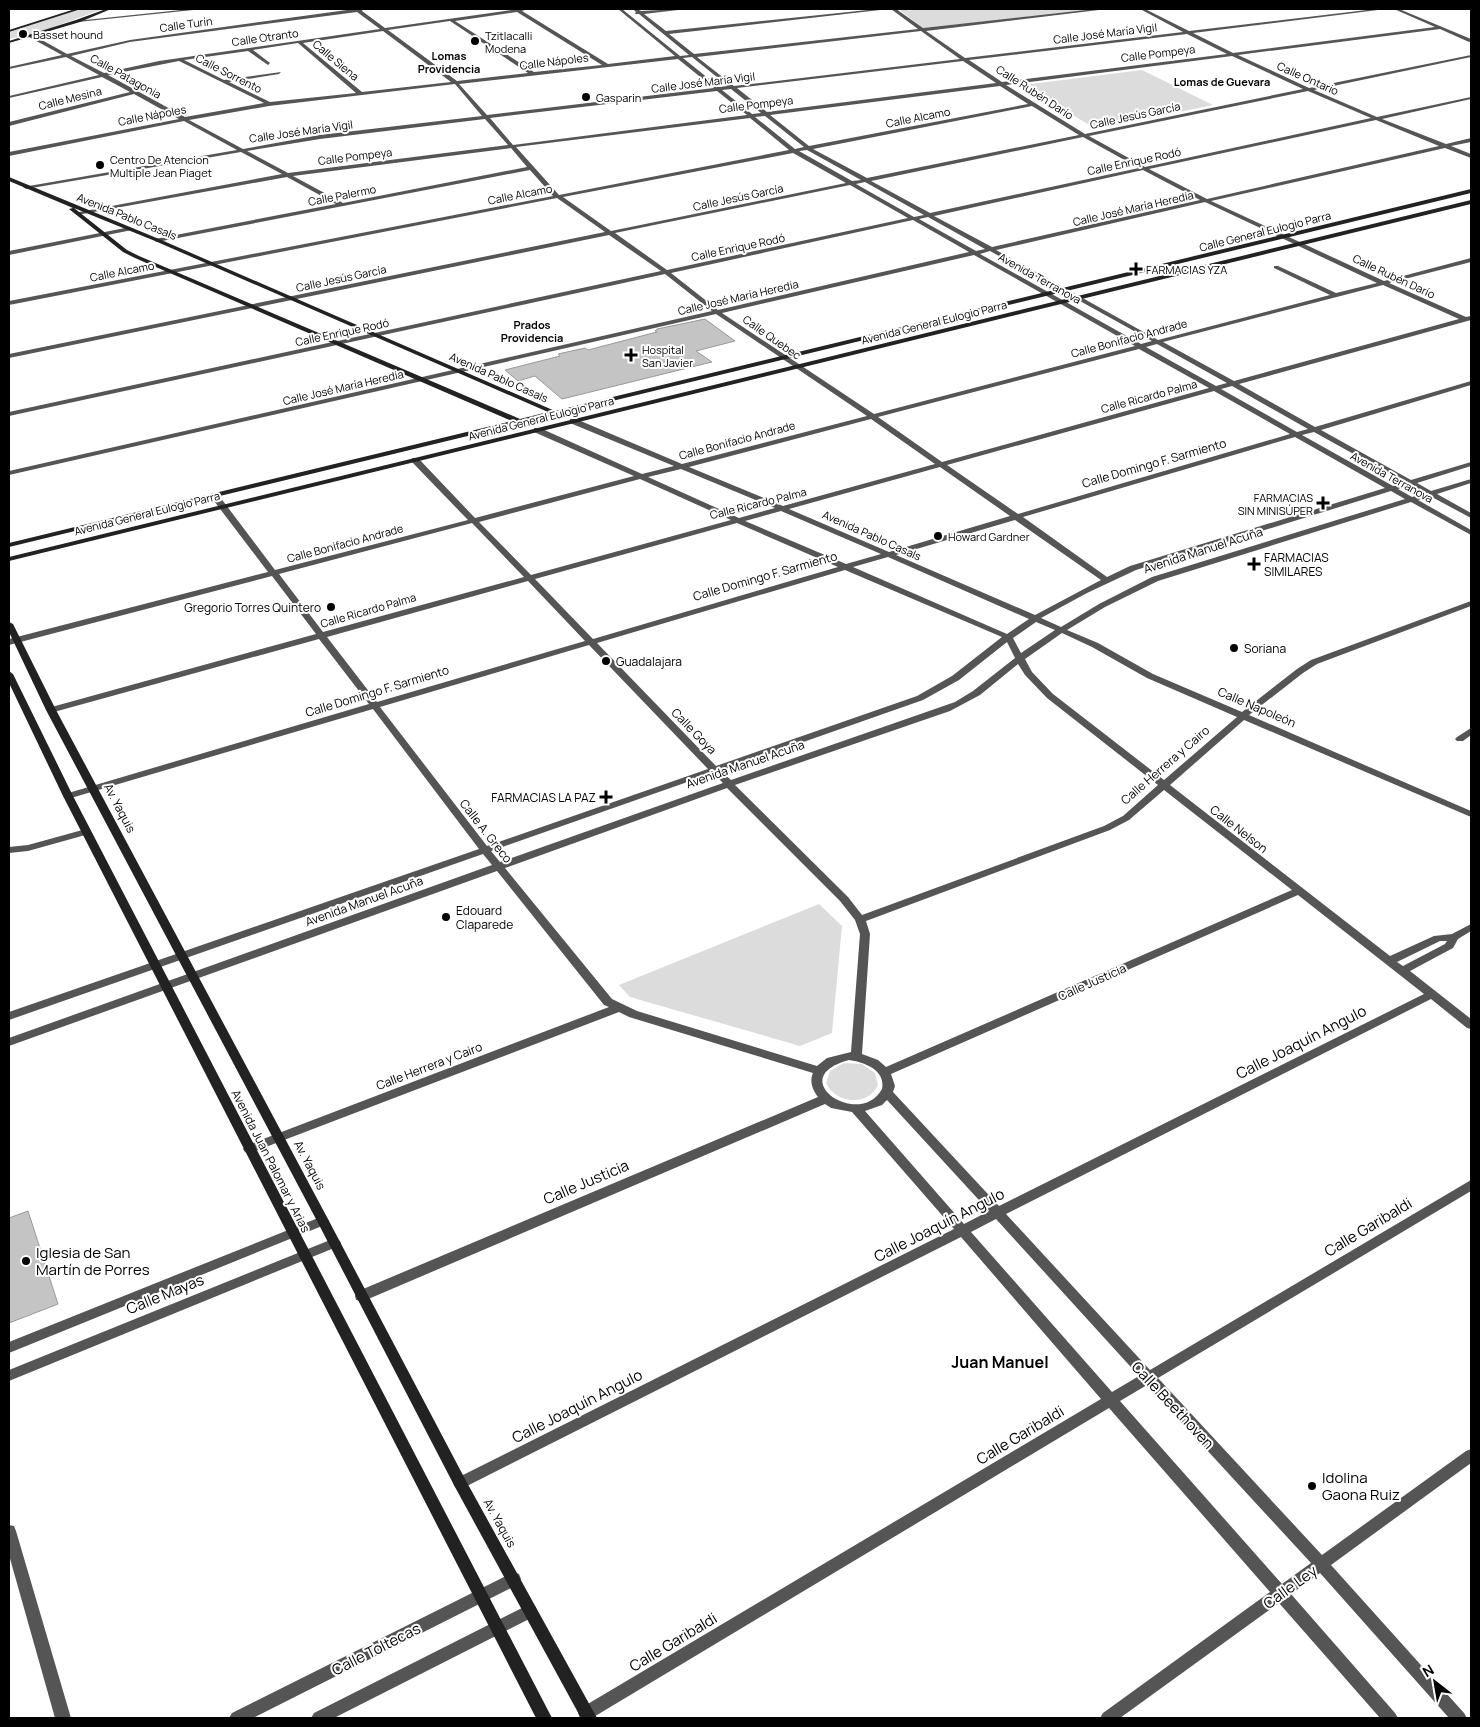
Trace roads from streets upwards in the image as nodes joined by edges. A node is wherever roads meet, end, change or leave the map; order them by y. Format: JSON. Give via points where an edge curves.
{"nodes":[{"id":1,"x":79,"y":9,"type":"edge"},
{"id":2,"x":109,"y":9,"type":"edge"},
{"id":3,"x":201,"y":9,"type":"edge"},
{"id":4,"x":357,"y":9,"type":"edge"},
{"id":5,"x":367,"y":9,"type":"edge"},
{"id":6,"x":526,"y":9,"type":"edge"},
{"id":7,"x":620,"y":9,"type":"edge"},
{"id":8,"x":635,"y":9,"type":"edge"},
{"id":9,"x":678,"y":9,"type":"edge"},
{"id":10,"x":887,"y":9,"type":"edge"},
{"id":11,"x":893,"y":9,"type":"edge"},
{"id":12,"x":1105,"y":9,"type":"edge"},
{"id":13,"x":1142,"y":9,"type":"edge"},
{"id":14,"x":1335,"y":9,"type":"edge"},
{"id":15,"x":1384,"y":9,"type":"edge"},
{"id":16,"x":1396,"y":9,"type":"edge"},
{"id":17,"x":518,"y":10,"type":"edge"},
{"id":18,"x":640,"y":13,"type":"junction"},
{"id":19,"x":628,"y":14,"type":"junction"},
{"id":20,"x":451,"y":20,"type":"junction"},
{"id":21,"x":78,"y":21,"type":"junction"},
{"id":22,"x":1178,"y":28,"type":"junction"},
{"id":23,"x":1440,"y":28,"type":"junction"},
{"id":24,"x":384,"y":30,"type":"junction"},
{"id":25,"x":922,"y":30,"type":"junction"},
{"id":26,"x":9,"y":31,"type":"edge"},
{"id":27,"x":666,"y":33,"type":"junction"},
{"id":28,"x":1187,"y":33,"type":"junction"},
{"id":29,"x":653,"y":34,"type":"junction"},
{"id":30,"x":31,"y":36,"type":"junction"},
{"id":31,"x":1471,"y":41,"type":"edge"},
{"id":32,"x":9,"y":42,"type":"edge"},
{"id":33,"x":299,"y":42,"type":"junction"},
{"id":34,"x":249,"y":49,"type":"junction"},
{"id":35,"x":67,"y":54,"type":"junction"},
{"id":36,"x":958,"y":54,"type":"junction"},
{"id":37,"x":1229,"y":54,"type":"junction"},
{"id":38,"x":692,"y":55,"type":"junction"},
{"id":39,"x":1471,"y":56,"type":"edge"},
{"id":40,"x":680,"y":57,"type":"junction"},
{"id":41,"x":179,"y":59,"type":"junction"},
{"id":42,"x":966,"y":60,"type":"junction"},
{"id":43,"x":268,"y":64,"type":"dead end"},
{"id":44,"x":606,"y":65,"type":"junction"},
{"id":45,"x":9,"y":68,"type":"edge"},
{"id":46,"x":279,"y":72,"type":"dead end"},
{"id":47,"x":103,"y":74,"type":"junction"},
{"id":48,"x":533,"y":74,"type":"junction"},
{"id":49,"x":225,"y":82,"type":"junction"},
{"id":50,"x":726,"y":82,"type":"junction"},
{"id":51,"x":456,"y":83,"type":"junction"},
{"id":52,"x":1002,"y":83,"type":"junction"},
{"id":53,"x":712,"y":84,"type":"junction"},
{"id":54,"x":733,"y":88,"type":"junction"},
{"id":55,"x":1310,"y":89,"type":"junction"},
{"id":56,"x":719,"y":90,"type":"junction"},
{"id":57,"x":135,"y":92,"type":"junction"},
{"id":58,"x":360,"y":93,"type":"junction"},
{"id":59,"x":9,"y":97,"type":"edge"},
{"id":60,"x":1471,"y":98,"type":"edge"},
{"id":61,"x":269,"y":104,"type":"junction"},
{"id":62,"x":1035,"y":104,"type":"junction"},
{"id":63,"x":481,"y":112,"type":"junction"},
{"id":64,"x":764,"y":113,"type":"junction"},
{"id":65,"x":750,"y":115,"type":"junction"},
{"id":66,"x":486,"y":117,"type":"junction"},
{"id":67,"x":184,"y":119,"type":"junction"},
{"id":68,"x":1376,"y":119,"type":"junction"},
{"id":69,"x":9,"y":124,"type":"edge"},
{"id":70,"x":1085,"y":136,"type":"junction"},
{"id":71,"x":1471,"y":140,"type":"edge"},
{"id":72,"x":232,"y":146,"type":"junction"},
{"id":73,"x":511,"y":146,"type":"junction"},
{"id":74,"x":1446,"y":146,"type":"junction"},
{"id":75,"x":808,"y":148,"type":"junction"},
{"id":76,"x":241,"y":150,"type":"junction"},
{"id":77,"x":794,"y":151,"type":"junction"},
{"id":78,"x":9,"y":154,"type":"edge"},
{"id":79,"x":1471,"y":156,"type":"edge"},
{"id":80,"x":531,"y":168,"type":"junction"},
{"id":81,"x":1146,"y":168,"type":"junction"},
{"id":82,"x":287,"y":174,"type":"junction"},
{"id":83,"x":9,"y":179,"type":"edge"},
{"id":84,"x":866,"y":181,"type":"junction"},
{"id":85,"x":16,"y":182,"type":"junction"},
{"id":86,"x":852,"y":184,"type":"junction"},
{"id":87,"x":26,"y":187,"type":"junction"},
{"id":88,"x":1471,"y":191,"type":"edge"},
{"id":89,"x":558,"y":197,"type":"junction"},
{"id":90,"x":1208,"y":201,"type":"junction"},
{"id":91,"x":63,"y":202,"type":"junction"},
{"id":92,"x":1471,"y":202,"type":"edge"},
{"id":93,"x":343,"y":205,"type":"junction"},
{"id":94,"x":85,"y":211,"type":"junction"},
{"id":95,"x":76,"y":212,"type":"junction"},
{"id":96,"x":929,"y":216,"type":"junction"},
{"id":97,"x":915,"y":219,"type":"junction"},
{"id":98,"x":130,"y":229,"type":"junction"},
{"id":99,"x":610,"y":233,"type":"junction"},
{"id":100,"x":104,"y":235,"type":"junction"},
{"id":101,"x":1285,"y":236,"type":"junction"},
{"id":102,"x":157,"y":240,"type":"junction"},
{"id":103,"x":1301,"y":244,"type":"junction"},
{"id":104,"x":991,"y":250,"type":"junction"},
{"id":105,"x":9,"y":253,"type":"edge"},
{"id":106,"x":976,"y":254,"type":"junction"},
{"id":107,"x":1471,"y":260,"type":"edge"},
{"id":108,"x":212,"y":264,"type":"junction"},
{"id":109,"x":1276,"y":267,"type":"dead end"},
{"id":110,"x":173,"y":272,"type":"junction"},
{"id":111,"x":666,"y":272,"type":"junction"},
{"id":112,"x":1384,"y":283,"type":"junction"},
{"id":113,"x":1063,"y":290,"type":"junction"},
{"id":114,"x":1047,"y":294,"type":"junction"},
{"id":115,"x":1335,"y":295,"type":"junction"},
{"id":116,"x":291,"y":298,"type":"junction"},
{"id":117,"x":1078,"y":298,"type":"junction"},
{"id":118,"x":1062,"y":302,"type":"junction"},
{"id":119,"x":9,"y":303,"type":"edge"},
{"id":120,"x":253,"y":306,"type":"junction"},
{"id":121,"x":717,"y":312,"type":"junction"},
{"id":122,"x":1469,"y":320,"type":"edge"},
{"id":123,"x":375,"y":335,"type":"junction"},
{"id":124,"x":1157,"y":342,"type":"junction"},
{"id":125,"x":338,"y":343,"type":"junction"},
{"id":126,"x":1140,"y":346,"type":"junction"},
{"id":127,"x":9,"y":356,"type":"edge"},
{"id":128,"x":782,"y":357,"type":"junction"},
{"id":129,"x":795,"y":367,"type":"junction"},
{"id":130,"x":457,"y":371,"type":"junction"},
{"id":131,"x":421,"y":379,"type":"junction"},
{"id":132,"x":1471,"y":383,"type":"edge"},
{"id":133,"x":1235,"y":385,"type":"junction"},
{"id":134,"x":1216,"y":390,"type":"junction"},
{"id":135,"x":553,"y":413,"type":"junction"},
{"id":136,"x":9,"y":414,"type":"edge"},
{"id":137,"x":872,"y":416,"type":"junction"},
{"id":138,"x":518,"y":421,"type":"junction"},
{"id":139,"x":573,"y":421,"type":"junction"},
{"id":140,"x":1314,"y":429,"type":"junction"},
{"id":141,"x":537,"y":430,"type":"junction"},
{"id":142,"x":1296,"y":434,"type":"junction"},
{"id":143,"x":415,"y":460,"type":"junction"},
{"id":144,"x":1471,"y":464,"type":"edge"},
{"id":145,"x":942,"y":465,"type":"junction"},
{"id":146,"x":680,"y":467,"type":"junction"},
{"id":147,"x":9,"y":473,"type":"edge"},
{"id":148,"x":642,"y":476,"type":"junction"},
{"id":149,"x":1471,"y":481,"type":"edge"},
{"id":150,"x":1411,"y":482,"type":"junction"},
{"id":151,"x":1391,"y":488,"type":"junction"},
{"id":152,"x":1430,"y":493,"type":"junction"},
{"id":153,"x":214,"y":495,"type":"junction"},
{"id":154,"x":1410,"y":499,"type":"junction"},
{"id":155,"x":222,"y":507,"type":"junction"},
{"id":156,"x":784,"y":509,"type":"junction"},
{"id":157,"x":1015,"y":516,"type":"junction"},
{"id":158,"x":1471,"y":516,"type":"edge"},
{"id":159,"x":737,"y":520,"type":"junction"},
{"id":160,"x":473,"y":521,"type":"junction"},
{"id":161,"x":1471,"y":534,"type":"edge"},
{"id":162,"x":9,"y":545,"type":"edge"},
{"id":163,"x":887,"y":554,"type":"junction"},
{"id":164,"x":9,"y":559,"type":"edge"},
{"id":165,"x":843,"y":566,"type":"junction"},
{"id":166,"x":272,"y":573,"type":"junction"},
{"id":167,"x":528,"y":577,"type":"junction"},
{"id":168,"x":1106,"y":580,"type":"junction"},
{"id":169,"x":1471,"y":603,"type":"edge"},
{"id":170,"x":1036,"y":619,"type":"junction"},
{"id":171,"x":9,"y":624,"type":"edge"},
{"id":172,"x":1063,"y":631,"type":"junction"},
{"id":173,"x":320,"y":635,"type":"junction"},
{"id":174,"x":1008,"y":637,"type":"junction"},
{"id":175,"x":13,"y":641,"type":"edge"},
{"id":176,"x":590,"y":641,"type":"junction"},
{"id":177,"x":1019,"y":659,"type":"junction"},
{"id":178,"x":9,"y":674,"type":"edge"},
{"id":179,"x":374,"y":705,"type":"junction"},
{"id":180,"x":51,"y":710,"type":"junction"},
{"id":181,"x":1244,"y":715,"type":"junction"},
{"id":182,"x":1471,"y":731,"type":"edge"},
{"id":183,"x":1471,"y":738,"type":"edge"},
{"id":184,"x":714,"y":769,"type":"junction"},
{"id":185,"x":729,"y":784,"type":"junction"},
{"id":186,"x":1163,"y":786,"type":"junction"},
{"id":187,"x":93,"y":789,"type":"junction"},
{"id":188,"x":68,"y":796,"type":"junction"},
{"id":189,"x":1471,"y":814,"type":"edge"},
{"id":190,"x":86,"y":832,"type":"junction"},
{"id":191,"x":9,"y":850,"type":"edge"},
{"id":192,"x":485,"y":850,"type":"junction"},
{"id":193,"x":498,"y":867,"type":"junction"},
{"id":194,"x":1299,"y":891,"type":"junction"},
{"id":195,"x":860,"y":919,"type":"junction"},
{"id":196,"x":1471,"y":927,"type":"edge"},
{"id":197,"x":1452,"y":941,"type":"junction"},
{"id":198,"x":1421,"y":946,"type":"junction"},
{"id":199,"x":1433,"y":955,"type":"junction"},
{"id":200,"x":182,"y":957,"type":"junction"},
{"id":201,"x":1389,"y":961,"type":"junction"},
{"id":202,"x":155,"y":966,"type":"junction"},
{"id":203,"x":1402,"y":971,"type":"junction"},
{"id":204,"x":193,"y":977,"type":"junction"},
{"id":205,"x":166,"y":987,"type":"junction"},
{"id":206,"x":1432,"y":994,"type":"junction"},
{"id":207,"x":618,"y":1008,"type":"junction"},
{"id":208,"x":9,"y":1016,"type":"edge"},
{"id":209,"x":1471,"y":1025,"type":"edge"},
{"id":210,"x":9,"y":1042,"type":"edge"},
{"id":211,"x":856,"y":1056,"type":"junction"},
{"id":212,"x":819,"y":1071,"type":"junction"},
{"id":213,"x":885,"y":1072,"type":"junction"},
{"id":214,"x":886,"y":1092,"type":"junction"},
{"id":215,"x":825,"y":1099,"type":"junction"},
{"id":216,"x":855,"y":1108,"type":"junction"},
{"id":217,"x":279,"y":1138,"type":"junction"},
{"id":218,"x":250,"y":1149,"type":"junction"},
{"id":219,"x":1471,"y":1185,"type":"edge"},
{"id":220,"x":997,"y":1214,"type":"junction"},
{"id":221,"x":323,"y":1221,"type":"junction"},
{"id":222,"x":963,"y":1231,"type":"junction"},
{"id":223,"x":293,"y":1234,"type":"junction"},
{"id":224,"x":335,"y":1243,"type":"junction"},
{"id":225,"x":304,"y":1255,"type":"junction"},
{"id":226,"x":361,"y":1296,"type":"junction"},
{"id":227,"x":9,"y":1348,"type":"edge"},
{"id":228,"x":9,"y":1376,"type":"edge"},
{"id":229,"x":1148,"y":1377,"type":"junction"},
{"id":230,"x":1111,"y":1400,"type":"junction"},
{"id":231,"x":1471,"y":1455,"type":"edge"},
{"id":232,"x":460,"y":1483,"type":"junction"},
{"id":233,"x":9,"y":1531,"type":"edge"},
{"id":234,"x":1321,"y":1564,"type":"junction"},
{"id":235,"x":514,"y":1579,"type":"junction"},
{"id":236,"x":1281,"y":1594,"type":"junction"},
{"id":237,"x":481,"y":1596,"type":"junction"},
{"id":238,"x":530,"y":1611,"type":"junction"},
{"id":239,"x":497,"y":1628,"type":"junction"},
{"id":240,"x":588,"y":1716,"type":"edge"},
{"id":241,"x":64,"y":1718,"type":"edge"},
{"id":242,"x":237,"y":1718,"type":"edge"},
{"id":243,"x":319,"y":1718,"type":"edge"},
{"id":244,"x":544,"y":1718,"type":"edge"},
{"id":245,"x":1108,"y":1718,"type":"edge"},
{"id":246,"x":1390,"y":1718,"type":"edge"},
{"id":247,"x":1459,"y":1718,"type":"edge"}],
"edges":[{"from":1,"to":26,"type":"street"},
{"from":2,"to":21,"type":"street"},
{"from":3,"to":21,"type":"street"},
{"from":4,"to":5,"type":"street","name":"Calle Turín"},
{"from":4,"to":24,"type":"street","name":"Calle Quebec"},
{"from":4,"to":35,"type":"street","name":"Calle Turín","via":[[130,41]]},
{"from":6,"to":17,"type":"street","name":"Calle Otranto"},
{"from":7,"to":19,"type":"street","name":"Avenida Terranova"},
{"from":8,"to":18,"type":"street","name":"Avenida Terranova"},
{"from":9,"to":18,"type":"street"},
{"from":10,"to":27,"type":"street"},
{"from":11,"to":25,"type":"street","name":"Calle Rubén Darío"},
{"from":12,"to":25,"type":"street","name":"Calle Nápoles"},
{"from":13,"to":22,"type":"street","name":"Calle Ontario"},
{"from":14,"to":22,"type":"street","name":"Calle José María Vigil"},
{"from":15,"to":28,"type":"street","name":"Calle José María Vigil"},
{"from":16,"to":23,"type":"street"},
{"from":17,"to":20,"type":"street","name":"Calle Otranto"},
{"from":17,"to":44,"type":"street"},
{"from":18,"to":19,"type":"street"},
{"from":18,"to":27,"type":"street","name":"Avenida Terranova"},
{"from":19,"to":29,"type":"street","name":"Avenida Terranova"},
{"from":20,"to":24,"type":"street","name":"Calle Otranto"},
{"from":20,"to":48,"type":"street"},
{"from":21,"to":30,"type":"street"},
{"from":22,"to":28,"type":"street","name":"Calle Ontario"},
{"from":22,"to":36,"type":"street","name":"Calle José María Vigil"},
{"from":23,"to":31,"type":"street"},
{"from":23,"to":37,"type":"street","name":"Calle Pompeya"},
{"from":24,"to":33,"type":"street","name":"Calle Otranto"},
{"from":24,"to":51,"type":"street","name":"Calle Quebec"},
{"from":25,"to":36,"type":"street","name":"Calle Rubén Darío"},
{"from":25,"to":38,"type":"street","name":"Calle Nápoles"},
{"from":27,"to":29,"type":"street"},
{"from":27,"to":38,"type":"street","name":"Avenida Terranova"},
{"from":28,"to":37,"type":"street","name":"Calle Ontario"},
{"from":28,"to":42,"type":"street","name":"Calle José María Vigil"},
{"from":29,"to":40,"type":"street","name":"Avenida Terranova"},
{"from":30,"to":32,"type":"street"},
{"from":30,"to":35,"type":"street","name":"Calle Patagonia"},
{"from":33,"to":34,"type":"street","name":"Calle Otranto"},
{"from":33,"to":58,"type":"street","name":"Calle Siena"},
{"from":34,"to":41,"type":"street","name":"Calle Otranto"},
{"from":34,"to":43,"type":"street"},
{"from":35,"to":45,"type":"street","name":"Calle Turín"},
{"from":35,"to":47,"type":"street","name":"Calle Patagonia"},
{"from":36,"to":42,"type":"street","name":"Calle Rubén Darío"},
{"from":36,"to":50,"type":"street","name":"Calle José María Vigil"},
{"from":37,"to":52,"type":"street","name":"Calle Pompeya"},
{"from":37,"to":55,"type":"street","name":"Calle Ontario"},
{"from":38,"to":40,"type":"street","name":"Calle Nápoles"},
{"from":38,"to":50,"type":"street","name":"Avenida Terranova"},
{"from":39,"to":55,"type":"street","name":"Calle Jesús García"},
{"from":40,"to":44,"type":"street","name":"Calle Nápoles"},
{"from":40,"to":53,"type":"street","name":"Avenida Terranova"},
{"from":41,"to":47,"type":"street","name":"Calle Otranto"},
{"from":41,"to":49,"type":"street","name":"Calle Sorrento"},
{"from":42,"to":52,"type":"street","name":"Calle Rubén Darío"},
{"from":42,"to":54,"type":"street","name":"Calle José María Vigil"},
{"from":44,"to":48,"type":"street","name":"Calle Nápoles"},
{"from":46,"to":49,"type":"street"},
{"from":47,"to":57,"type":"street","name":"Calle Patagonia"},
{"from":47,"to":59,"type":"street","name":"Calle Otranto"},
{"from":48,"to":51,"type":"street","name":"Calle Nápoles"},
{"from":49,"to":61,"type":"street","name":"Calle Sorrento"},
{"from":50,"to":53,"type":"street","name":"Calle José María Vigil"},
{"from":50,"to":54,"type":"street","name":"Avenida Terranova"},
{"from":51,"to":58,"type":"street","name":"Calle Nápoles"},
{"from":51,"to":63,"type":"street","name":"Calle Quebec"},
{"from":52,"to":62,"type":"street","name":"Calle Rubén Darío"},
{"from":52,"to":64,"type":"street","name":"Calle Pompeya"},
{"from":53,"to":56,"type":"street","name":"Avenida Terranova"},
{"from":53,"to":63,"type":"street","name":"Calle José María Vigil"},
{"from":54,"to":56,"type":"street","name":"Calle José María Vigil"},
{"from":54,"to":64,"type":"street","name":"Avenida Terranova"},
{"from":55,"to":68,"type":"street","name":"Calle Ontario"},
{"from":55,"to":70,"type":"street","name":"Calle Jesús García"},
{"from":56,"to":65,"type":"street","name":"Avenida Terranova"},
{"from":56,"to":66,"type":"street","name":"Calle José María Vigil"},
{"from":57,"to":67,"type":"street","name":"Calle Patagonia"},
{"from":57,"to":69,"type":"street","name":"Calle Mesina"},
{"from":58,"to":61,"type":"street","name":"Calle Nápoles"},
{"from":60,"to":68,"type":"street","name":"Calle Enrique Rodó"},
{"from":61,"to":67,"type":"street","name":"Calle Nápoles"},
{"from":62,"to":70,"type":"street","name":"Calle Rubén Darío"},
{"from":62,"to":75,"type":"street","name":"Calle Alcamo"},
{"from":63,"to":66,"type":"street","name":"Calle Quebec"},
{"from":63,"to":72,"type":"street","name":"Calle José María Vigil","via":[[312,132]]},
{"from":64,"to":65,"type":"street","name":"Calle Pompeya"},
{"from":64,"to":75,"type":"street","name":"Avenida Terranova"},
{"from":65,"to":73,"type":"street","name":"Calle Pompeya"},
{"from":65,"to":77,"type":"street","name":"Avenida Terranova"},
{"from":66,"to":73,"type":"street","name":"Calle Quebec"},
{"from":66,"to":76,"type":"street","name":"Calle José María Vigil"},
{"from":67,"to":72,"type":"street","name":"Calle Patagonia"},
{"from":67,"to":78,"type":"street","name":"Calle Nápoles"},
{"from":68,"to":74,"type":"street","name":"Calle Ontario"},
{"from":68,"to":81,"type":"street","name":"Calle Enrique Rodó"},
{"from":70,"to":81,"type":"street","name":"Calle Rubén Darío"},
{"from":70,"to":84,"type":"street","name":"Calle Jesús García"},
{"from":71,"to":74,"type":"street","name":"Calle José María Heredia"},
{"from":72,"to":76,"type":"street","name":"Calle Patagonia"},
{"from":72,"to":85,"type":"street","name":"Calle José María Vigil"},
{"from":73,"to":80,"type":"street","name":"Calle Quebec"},
{"from":73,"to":82,"type":"street","name":"Calle Pompeya"},
{"from":74,"to":79,"type":"street","name":"Calle Ontario"},
{"from":74,"to":90,"type":"street","name":"Calle José María Heredia"},
{"from":75,"to":77,"type":"street","name":"Calle Alcamo"},
{"from":75,"to":84,"type":"street","name":"Avenida Terranova"},
{"from":76,"to":82,"type":"street","name":"Calle Patagonia"},
{"from":76,"to":87,"type":"street","name":"Calle José María Vigil"},
{"from":77,"to":86,"type":"street","name":"Avenida Terranova"},
{"from":77,"to":89,"type":"street","name":"Calle Alcamo"},
{"from":80,"to":89,"type":"street","name":"Calle Quebec"},
{"from":80,"to":93,"type":"street","name":"Calle Palermo"},
{"from":81,"to":90,"type":"street","name":"Calle Rubén Darío"},
{"from":81,"to":96,"type":"street","name":"Calle Enrique Rodó"},
{"from":82,"to":93,"type":"street","name":"Calle Patagonia"},
{"from":82,"to":94,"type":"street","name":"Calle Pompeya"},
{"from":83,"to":85,"type":"street","name":"Avenida Pablo Casals"},
{"from":84,"to":86,"type":"street","name":"Calle Jesús García"},
{"from":84,"to":96,"type":"street","name":"Avenida Terranova"},
{"from":85,"to":87,"type":"street","name":"Avenida Pablo Casals"},
{"from":86,"to":97,"type":"street","name":"Avenida Terranova"},
{"from":86,"to":99,"type":"street","name":"Calle Jesús García"},
{"from":87,"to":91,"type":"street","name":"Avenida Pablo Casals"},
{"from":88,"to":101,"type":"street","name":"Calle General Eulogio Parra"},
{"from":89,"to":99,"type":"street","name":"Calle Quebec"},
{"from":89,"to":108,"type":"street","name":"Calle Alcamo"},
{"from":90,"to":101,"type":"street","name":"Calle Rubén Darío"},
{"from":90,"to":104,"type":"street","name":"Calle José María Heredia"},
{"from":91,"to":94,"type":"street","name":"Avenida Pablo Casals"},
{"from":91,"to":95,"type":"street","name":"Avenida Pablo Casals"},
{"from":92,"to":103,"type":"street","name":"Calle General Eulogio Parra"},
{"from":93,"to":102,"type":"street","name":"Calle Palermo"},
{"from":94,"to":95,"type":"street","name":"Calle Pompeya"},
{"from":94,"to":98,"type":"street","name":"Avenida Pablo Casals"},
{"from":95,"to":100,"type":"street","name":"Avenida Pablo Casals"},
{"from":96,"to":97,"type":"street","name":"Calle Enrique Rodó"},
{"from":96,"to":104,"type":"street","name":"Avenida Terranova"},
{"from":97,"to":106,"type":"street","name":"Avenida Terranova"},
{"from":97,"to":111,"type":"street","name":"Calle Enrique Rodó"},
{"from":98,"to":100,"type":"street"},
{"from":98,"to":102,"type":"street","name":"Avenida Pablo Casals"},
{"from":99,"to":111,"type":"street","name":"Calle Quebec"},
{"from":99,"to":116,"type":"street","name":"Calle Jesús García"},
{"from":100,"to":105,"type":"street"},
{"from":100,"to":110,"type":"street","name":"Avenida Pablo Casals","via":[[125,251]]},
{"from":101,"to":103,"type":"street","name":"Calle Rubén Darío"},
{"from":101,"to":113,"type":"street","name":"Calle General Eulogio Parra"},
{"from":102,"to":108,"type":"street","name":"Avenida Pablo Casals"},
{"from":103,"to":112,"type":"street","name":"Calle Rubén Darío"},
{"from":103,"to":117,"type":"street","name":"Calle General Eulogio Parra"},
{"from":104,"to":106,"type":"street","name":"Calle José María Heredia"},
{"from":104,"to":113,"type":"street","name":"Avenida Terranova"},
{"from":106,"to":114,"type":"street","name":"Avenida Terranova"},
{"from":106,"to":121,"type":"street","name":"Calle José María Heredia"},
{"from":107,"to":112,"type":"street","name":"Calle Bonifacio Andrade"},
{"from":108,"to":110,"type":"street","name":"Calle Alcamo"},
{"from":108,"to":116,"type":"street","name":"Avenida Pablo Casals"},
{"from":109,"to":115,"type":"street"},
{"from":110,"to":119,"type":"street","name":"Calle Alcamo"},
{"from":110,"to":120,"type":"street","name":"Avenida Pablo Casals"},
{"from":111,"to":121,"type":"street","name":"Calle Quebec"},
{"from":111,"to":123,"type":"street","name":"Calle Enrique Rodó"},
{"from":112,"to":115,"type":"street","name":"Calle Bonifacio Andrade"},
{"from":112,"to":122,"type":"street","name":"Calle Rubén Darío"},
{"from":113,"to":114,"type":"street","name":"Avenida General Eulogio Parra"},
{"from":113,"to":117,"type":"street","name":"Avenida Terranova"},
{"from":114,"to":118,"type":"street","name":"Avenida Terranova"},
{"from":114,"to":128,"type":"street","name":"Avenida General Eulogio Parra"},
{"from":115,"to":124,"type":"street","name":"Calle Bonifacio Andrade"},
{"from":116,"to":120,"type":"street","name":"Calle Jesús García"},
{"from":116,"to":123,"type":"street","name":"Avenida Pablo Casals"},
{"from":117,"to":118,"type":"street","name":"Avenida General Eulogio Parra"},
{"from":117,"to":124,"type":"street","name":"Avenida Terranova"},
{"from":118,"to":126,"type":"street","name":"Avenida Terranova"},
{"from":118,"to":129,"type":"street","name":"Avenida General Eulogio Parra"},
{"from":120,"to":125,"type":"street","name":"Avenida Pablo Casals"},
{"from":120,"to":127,"type":"street","name":"Calle Jesús García"},
{"from":121,"to":128,"type":"street","name":"Calle Quebec"},
{"from":121,"to":130,"type":"street","name":"Calle José María Heredia"},
{"from":122,"to":133,"type":"street","name":"Calle Ricardo Palma"},
{"from":123,"to":125,"type":"street","name":"Calle Enrique Rodó"},
{"from":123,"to":130,"type":"street","name":"Avenida Pablo Casals"},
{"from":124,"to":126,"type":"street","name":"Calle Bonifacio Andrade"},
{"from":124,"to":133,"type":"street","name":"Avenida Terranova"},
{"from":125,"to":131,"type":"street","name":"Avenida Pablo Casals"},
{"from":125,"to":136,"type":"street","name":"Calle Enrique Rodó"},
{"from":126,"to":134,"type":"street","name":"Avenida Terranova"},
{"from":126,"to":137,"type":"street","name":"Calle Bonifacio Andrade"},
{"from":128,"to":129,"type":"street","name":"Calle Quebec"},
{"from":128,"to":135,"type":"street","name":"Avenida General Eulogio Parra"},
{"from":129,"to":137,"type":"street","name":"Calle Quebec"},
{"from":129,"to":139,"type":"street","name":"Avenida General Eulogio Parra"},
{"from":130,"to":131,"type":"street","name":"Calle José María Heredia"},
{"from":130,"to":135,"type":"street","name":"Avenida Pablo Casals"},
{"from":131,"to":138,"type":"street","name":"Avenida Pablo Casals"},
{"from":131,"to":147,"type":"street","name":"Calle José María Heredia"},
{"from":132,"to":140,"type":"street","name":"Calle Domingo F. Sarmiento"},
{"from":133,"to":134,"type":"street","name":"Calle Ricardo Palma"},
{"from":133,"to":140,"type":"street","name":"Avenida Terranova"},
{"from":134,"to":142,"type":"street","name":"Avenida Terranova"},
{"from":134,"to":145,"type":"street","name":"Calle Ricardo Palma"},
{"from":135,"to":138,"type":"street","name":"Avenida General Eulogio Parra"},
{"from":135,"to":139,"type":"street","name":"Avenida Pablo Casals"},
{"from":137,"to":145,"type":"street","name":"Calle Quebec"},
{"from":137,"to":146,"type":"street","name":"Calle Bonifacio Andrade"},
{"from":138,"to":141,"type":"street","name":"Avenida Pablo Casals"},
{"from":138,"to":153,"type":"street","name":"Avenida General Eulogio Parra"},
{"from":139,"to":141,"type":"street","name":"Avenida General Eulogio Parra"},
{"from":139,"to":146,"type":"street","name":"Avenida Pablo Casals"},
{"from":140,"to":142,"type":"street","name":"Calle Domingo F. Sarmiento"},
{"from":140,"to":150,"type":"street","name":"Avenida Terranova"},
{"from":141,"to":143,"type":"street","name":"Avenida General Eulogio Parra"},
{"from":141,"to":148,"type":"street","name":"Avenida Pablo Casals"},
{"from":142,"to":151,"type":"street","name":"Avenida Terranova"},
{"from":142,"to":157,"type":"street","name":"Calle Domingo F. Sarmiento"},
{"from":143,"to":155,"type":"street","name":"Avenida General Eulogio Parra"},
{"from":143,"to":160,"type":"street","name":"Calle Goya"},
{"from":144,"to":150,"type":"street","name":"Avenida Manuel Acuña"},
{"from":145,"to":156,"type":"street","name":"Calle Ricardo Palma"},
{"from":145,"to":157,"type":"street","name":"Calle Quebec"},
{"from":146,"to":148,"type":"street","name":"Calle Bonifacio Andrade"},
{"from":146,"to":156,"type":"street","name":"Avenida Pablo Casals"},
{"from":148,"to":159,"type":"street","name":"Avenida Pablo Casals"},
{"from":148,"to":160,"type":"street","name":"Calle Bonifacio Andrade"},
{"from":149,"to":152,"type":"street","name":"Avenida Manuel Acuña"},
{"from":150,"to":151,"type":"street","name":"Avenida Manuel Acuña"},
{"from":150,"to":152,"type":"street","name":"Avenida Terranova"},
{"from":151,"to":154,"type":"street","name":"Avenida Terranova"},
{"from":151,"to":168,"type":"street","name":"Avenida Manuel Acuña","via":[[1165,557]]},
{"from":152,"to":154,"type":"street","name":"Avenida Manuel Acuña"},
{"from":152,"to":158,"type":"street","name":"Avenida Terranova"},
{"from":153,"to":155,"type":"street","name":"Calle A. Greco"},
{"from":153,"to":162,"type":"street","name":"Avenida General Eulogio Parra"},
{"from":154,"to":161,"type":"street","name":"Avenida Terranova"},
{"from":154,"to":172,"type":"street","name":"Avenida Manuel Acuña","via":[[1155,579],[1114,598]]},
{"from":155,"to":164,"type":"street","name":"Avenida General Eulogio Parra"},
{"from":155,"to":166,"type":"street","name":"Calle A. Greco"},
{"from":156,"to":159,"type":"street","name":"Calle Ricardo Palma"},
{"from":156,"to":163,"type":"street","name":"Avenida Pablo Casals"},
{"from":157,"to":163,"type":"street","name":"Calle Domingo F. Sarmiento"},
{"from":157,"to":168,"type":"street","name":"Calle Quebec"},
{"from":159,"to":165,"type":"street","name":"Avenida Pablo Casals"},
{"from":159,"to":167,"type":"street","name":"Calle Ricardo Palma"},
{"from":160,"to":166,"type":"street","name":"Calle Bonifacio Andrade"},
{"from":160,"to":167,"type":"street","name":"Calle Goya"},
{"from":163,"to":165,"type":"street","name":"Calle Domingo F. Sarmiento"},
{"from":163,"to":170,"type":"street","name":"Avenida Pablo Casals"},
{"from":165,"to":174,"type":"street","name":"Avenida Pablo Casals"},
{"from":165,"to":176,"type":"street","name":"Calle Domingo F. Sarmiento"},
{"from":166,"to":173,"type":"street","name":"Calle A. Greco"},
{"from":166,"to":175,"type":"street","name":"Calle Bonifacio Andrade"},
{"from":167,"to":173,"type":"street","name":"Calle Ricardo Palma"},
{"from":167,"to":176,"type":"street","name":"Calle Goya"},
{"from":168,"to":170,"type":"street","name":"Avenida Manuel Acuña"},
{"from":169,"to":181,"type":"street","name":"Calle Herrera y Cairo","via":[[1314,662]]},
{"from":170,"to":172,"type":"street","name":"Calle Napoleón"},
{"from":170,"to":174,"type":"street","name":"Avenida Manuel Acuña"},
{"from":171,"to":175,"type":"street","name":"Av. Yaquis"},
{"from":172,"to":177,"type":"street","name":"Avenida Manuel Acuña"},
{"from":172,"to":181,"type":"street","name":"Calle Napoleón","via":[[1150,676]]},
{"from":173,"to":179,"type":"street","name":"Calle A. Greco"},
{"from":173,"to":180,"type":"street","name":"Calle Ricardo Palma"},
{"from":174,"to":177,"type":"street","name":"Calle Nelson"},
{"from":174,"to":184,"type":"street","name":"Avenida Manuel Acuña","via":[[940,690]]},
{"from":175,"to":180,"type":"street","name":"Av. Yaquis"},
{"from":176,"to":179,"type":"street","name":"Calle Domingo F. Sarmiento"},
{"from":176,"to":184,"type":"street","name":"Calle Goya"},
{"from":177,"to":185,"type":"street","name":"Avenida Manuel Acuña","via":[[964,703]]},
{"from":177,"to":186,"type":"street","name":"Calle Nelson","via":[[1050,696]]},
{"from":178,"to":188,"type":"street"},
{"from":179,"to":187,"type":"street","name":"Calle Domingo F. Sarmiento"},
{"from":179,"to":192,"type":"street","name":"Calle A. Greco"},
{"from":180,"to":187,"type":"street","name":"Av. Yaquis"},
{"from":181,"to":186,"type":"street","name":"Calle Herrera y Cairo"},
{"from":181,"to":189,"type":"street","name":"Calle Napoleón"},
{"from":182,"to":183,"type":"street","via":[[1460,739]]},
{"from":184,"to":185,"type":"street","name":"Calle Goya"},
{"from":184,"to":192,"type":"street","name":"Avenida Manuel Acuña"},
{"from":185,"to":193,"type":"street","name":"Avenida Manuel Acuña"},
{"from":185,"to":195,"type":"street","name":"Calle Goya"},
{"from":186,"to":194,"type":"street","name":"Calle Nelson"},
{"from":186,"to":195,"type":"street","name":"Calle Herrera y Cairo","via":[[1126,818],[1100,831]]},
{"from":187,"to":188,"type":"street","name":"Calle Domingo F. Sarmiento"},
{"from":187,"to":200,"type":"street","name":"Av. Yaquis"},
{"from":188,"to":190,"type":"street"},
{"from":190,"to":191,"type":"street"},
{"from":190,"to":202,"type":"street"},
{"from":192,"to":193,"type":"street","name":"Calle A. Greco"},
{"from":192,"to":200,"type":"street","name":"Avenida Manuel Acuña"},
{"from":193,"to":204,"type":"street","name":"Avenida Manuel Acuña"},
{"from":193,"to":207,"type":"street","name":"Calle A. Greco","via":[[598,990]]},
{"from":194,"to":201,"type":"street","name":"Calle Nelson"},
{"from":194,"to":213,"type":"street","name":"Calle Justicia"},
{"from":195,"to":211,"type":"street","name":"Calle Goya","via":[[865,934]]},
{"from":196,"to":197,"type":"street"},
{"from":197,"to":198,"type":"street","via":[[1438,938]]},
{"from":197,"to":199,"type":"street"},
{"from":198,"to":199,"type":"street"},
{"from":198,"to":201,"type":"street"},
{"from":199,"to":203,"type":"street"},
{"from":200,"to":202,"type":"street","name":"Avenida Manuel Acuña"},
{"from":200,"to":204,"type":"street","name":"Av. Yaquis"},
{"from":201,"to":203,"type":"street","name":"Calle Nelson"},
{"from":202,"to":205,"type":"street"},
{"from":202,"to":208,"type":"street","name":"Avenida Manuel Acuña"},
{"from":203,"to":206,"type":"street","name":"Calle Nelson"},
{"from":204,"to":205,"type":"street","name":"Avenida Manuel Acuña"},
{"from":204,"to":217,"type":"street","name":"Av. Yaquis"},
{"from":205,"to":210,"type":"street","name":"Avenida Manuel Acuña"},
{"from":205,"to":218,"type":"street","name":"Avenida Juan Palomar y Arias"},
{"from":206,"to":209,"type":"street","name":"Calle Nelson"},
{"from":206,"to":220,"type":"street","name":"Calle Joaquín Angulo"},
{"from":207,"to":212,"type":"street","name":"Calle A. Greco"},
{"from":207,"to":217,"type":"street","name":"Calle Herrera y Cairo"},
{"from":211,"to":212,"type":"street","via":[[834,1059]]},
{"from":211,"to":213,"type":"street","via":[[870,1060]]},
{"from":212,"to":215,"type":"street","via":[[816,1085]]},
{"from":213,"to":214,"type":"street","via":[[889,1082]]},
{"from":214,"to":216,"type":"street","via":[[877,1102]]},
{"from":214,"to":220,"type":"street","name":"Calle Beethoven"},
{"from":215,"to":216,"type":"street","via":[[839,1106]]},
{"from":215,"to":226,"type":"street","name":"Calle Justicia"},
{"from":216,"to":222,"type":"street"},
{"from":217,"to":218,"type":"street","name":"Calle Herrera y Cairo"},
{"from":217,"to":221,"type":"street","name":"Av. Yaquis"},
{"from":218,"to":223,"type":"street","name":"Avenida Juan Palomar y Arias"},
{"from":219,"to":229,"type":"street","name":"Calle Garibaldi"},
{"from":220,"to":222,"type":"street","name":"Calle Joaquín Angulo"},
{"from":220,"to":229,"type":"street","name":"Calle Beethoven"},
{"from":221,"to":223,"type":"street","name":"Calle Mayas"},
{"from":221,"to":224,"type":"street","name":"Av. Yaquis"},
{"from":222,"to":230,"type":"street"},
{"from":222,"to":232,"type":"street","name":"Calle Joaquín Angulo"},
{"from":223,"to":225,"type":"street","name":"Avenida Juan Palomar y Arias"},
{"from":223,"to":227,"type":"street","name":"Calle Mayas"},
{"from":224,"to":225,"type":"street","name":"Calle Mayas"},
{"from":224,"to":226,"type":"street","name":"Av. Yaquis"},
{"from":225,"to":228,"type":"street","name":"Calle Mayas"},
{"from":225,"to":237,"type":"street"},
{"from":226,"to":232,"type":"street","name":"Av. Yaquis"},
{"from":229,"to":230,"type":"street","name":"Calle Garibaldi"},
{"from":229,"to":234,"type":"street","name":"Calle Beethoven"},
{"from":230,"to":236,"type":"street"},
{"from":230,"to":240,"type":"street","name":"Calle Garibaldi"},
{"from":231,"to":234,"type":"street","name":"Calle Ley"},
{"from":232,"to":235,"type":"street","name":"Av. Yaquis"},
{"from":233,"to":241,"type":"street"},
{"from":234,"to":236,"type":"street","name":"Calle Ley"},
{"from":234,"to":247,"type":"street","name":"Calle Beethoven"},
{"from":235,"to":237,"type":"street","name":"Calle Toltecas"},
{"from":235,"to":238,"type":"street","name":"Av. Yaquis"},
{"from":236,"to":245,"type":"street","name":"Calle Ley"},
{"from":236,"to":246,"type":"street"},
{"from":237,"to":239,"type":"street"},
{"from":237,"to":242,"type":"street","name":"Calle Toltecas"},
{"from":238,"to":239,"type":"street"},
{"from":238,"to":240,"type":"street","name":"Av. Yaquis"},
{"from":239,"to":243,"type":"street"},
{"from":239,"to":244,"type":"street"}]}
